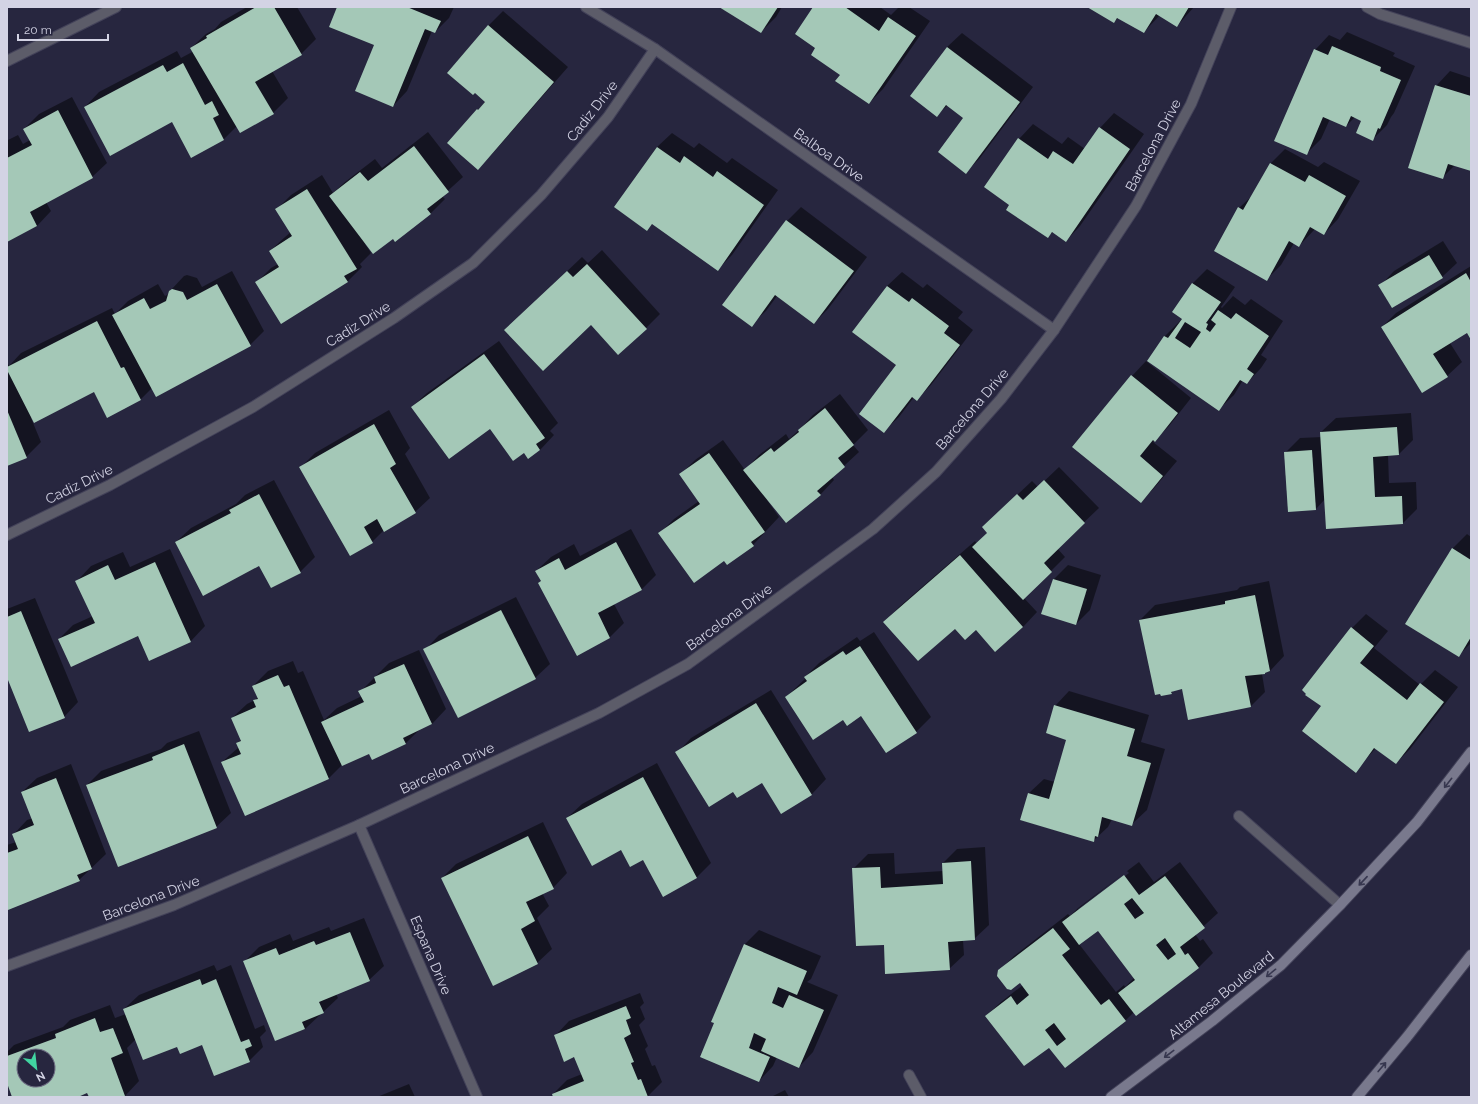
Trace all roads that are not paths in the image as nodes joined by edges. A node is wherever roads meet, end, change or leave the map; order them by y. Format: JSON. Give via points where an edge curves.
{"nodes":[{"id":1,"x":116,"y":7,"type":"edge"},
{"id":2,"x":586,"y":7,"type":"edge"},
{"id":3,"x":1231,"y":7,"type":"edge"},
{"id":4,"x":1367,"y":7,"type":"edge"},
{"id":5,"x":1471,"y":43,"type":"edge"},
{"id":6,"x":655,"y":49,"type":"junction"},
{"id":7,"x":7,"y":61,"type":"edge"},
{"id":8,"x":1054,"y":330,"type":"junction"},
{"id":9,"x":7,"y":535,"type":"edge"},
{"id":10,"x":1471,"y":752,"type":"edge"},
{"id":11,"x":1240,"y":816,"type":"dead end"},
{"id":12,"x":359,"y":825,"type":"junction"},
{"id":13,"x":1340,"y":905,"type":"junction"},
{"id":14,"x":1471,"y":955,"type":"edge"},
{"id":15,"x":7,"y":966,"type":"edge"},
{"id":16,"x":909,"y":1075,"type":"dead end"},
{"id":17,"x":477,"y":1097,"type":"edge"},
{"id":18,"x":921,"y":1097,"type":"edge"},
{"id":19,"x":1111,"y":1097,"type":"edge"},
{"id":20,"x":1357,"y":1097,"type":"edge"}],
"edges":[{"from":1,"to":7,"type":"street"},
{"from":2,"to":6,"type":"street","name":"Balboa Drive"},
{"from":3,"to":8,"type":"street","name":"Barcelona Drive","via":[[1191,104],[1136,206]]},
{"from":4,"to":5,"type":"street","via":[[1380,14]]},
{"from":6,"to":8,"type":"street","name":"Balboa Drive"},
{"from":6,"to":9,"type":"street","name":"Cadiz Drive","via":[[603,123],[541,195],[473,263],[394,318],[253,407],[110,485]]},
{"from":8,"to":12,"type":"street","name":"Barcelona Drive","via":[[1001,399],[930,477],[873,528],[688,664],[599,714]]},
{"from":10,"to":13,"type":"main road","name":"Altamesa Boulevard","one_way":true,"via":[[1417,822]]},
{"from":11,"to":13,"type":"street"},
{"from":12,"to":15,"type":"street","name":"Barcelona Drive","via":[[174,905]]},
{"from":12,"to":17,"type":"street","name":"Espana Drive"},
{"from":13,"to":19,"type":"main road","name":"Altamesa Boulevard","one_way":true,"via":[[1281,965]]},
{"from":20,"to":14,"type":"main road","one_way":true,"via":[[1408,1037]]},
{"from":16,"to":18,"type":"street"}]}
